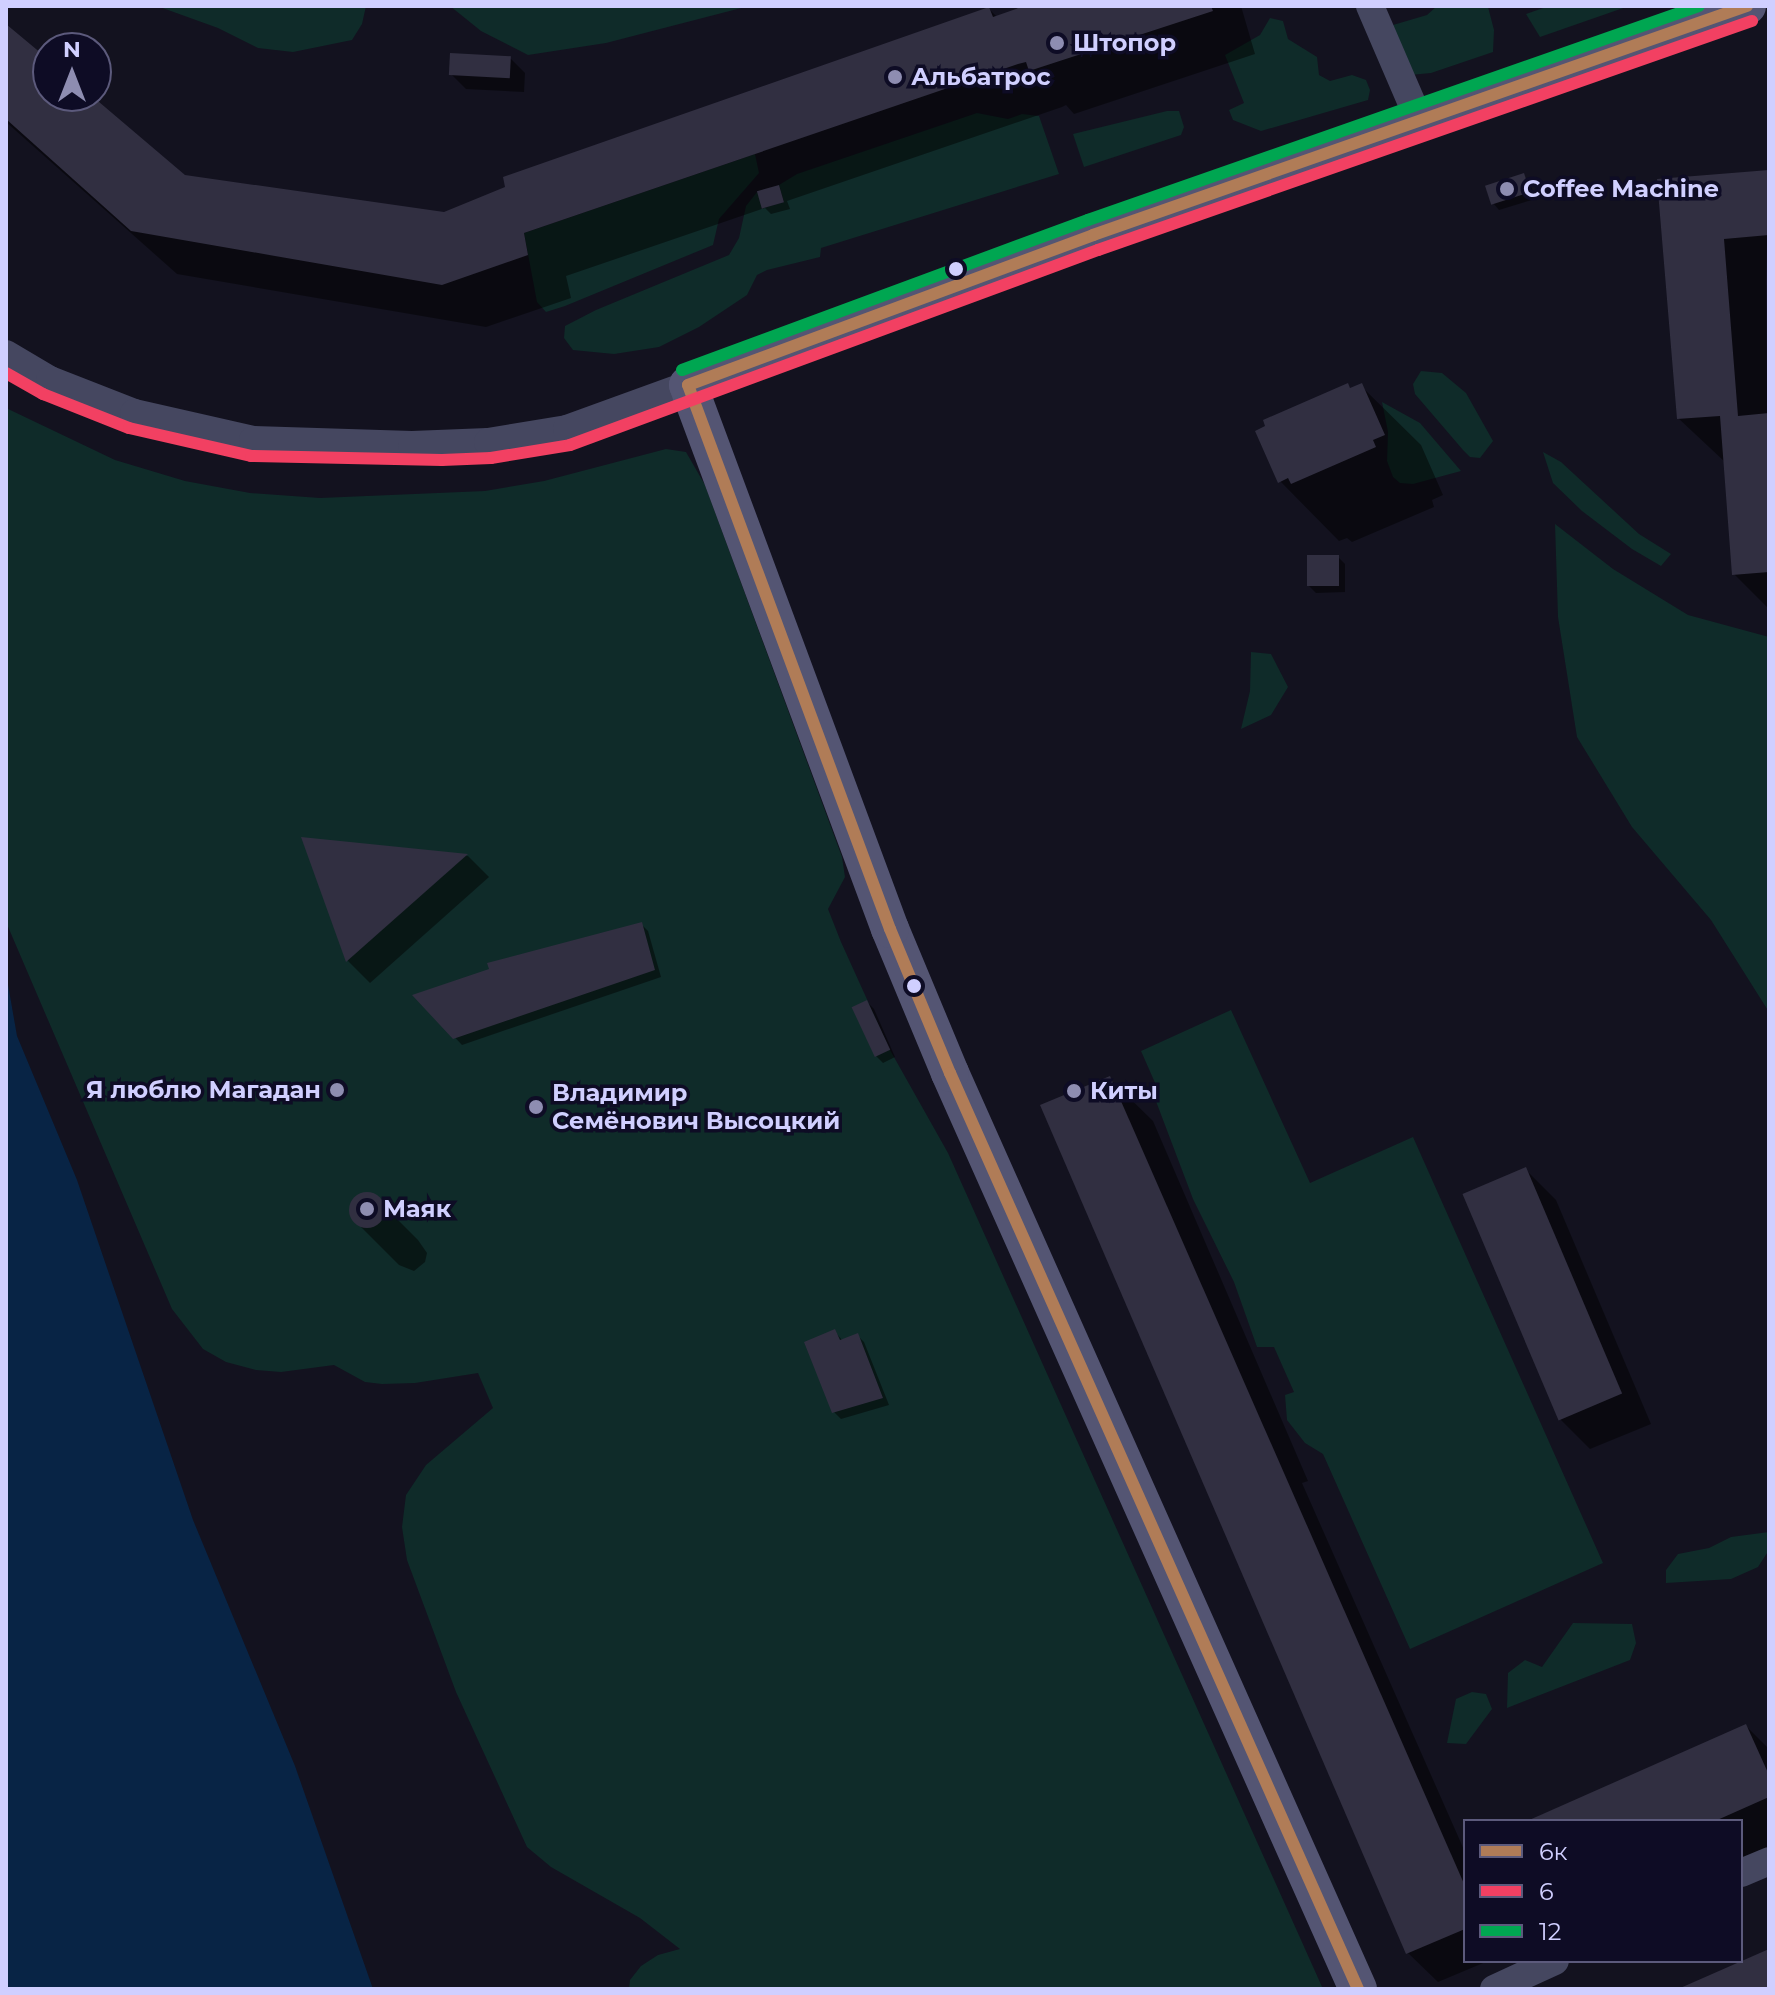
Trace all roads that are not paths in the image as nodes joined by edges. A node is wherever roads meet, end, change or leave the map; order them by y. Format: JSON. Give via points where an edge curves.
{"nodes":[{"id":1,"x":1370,"y":6,"type":"edge"},
{"id":2,"x":1747,"y":6,"type":"edge"},
{"id":3,"x":1419,"y":120,"type":"junction"},
{"id":4,"x":6,"y":354,"type":"edge"},
{"id":5,"x":688,"y":385,"type":"junction"},
{"id":6,"x":1769,"y":1861,"type":"edge"},
{"id":7,"x":1743,"y":1872,"type":"edge"},
{"id":8,"x":1551,"y":1963,"type":"edge"},
{"id":9,"x":1358,"y":1989,"type":"edge"},
{"id":10,"x":1494,"y":1989,"type":"edge"}],
"edges":[{"from":1,"to":3,"type":"street"},
{"from":2,"to":3,"type":"street"},
{"from":3,"to":5,"type":"street"},
{"from":4,"to":5,"type":"street","via":[[50,380],[134,413],[253,440],[488,442],[567,429]]},
{"from":5,"to":9,"type":"street","via":[[890,929]]},
{"from":6,"to":7,"type":"street"},
{"from":8,"to":10,"type":"street"}]}
